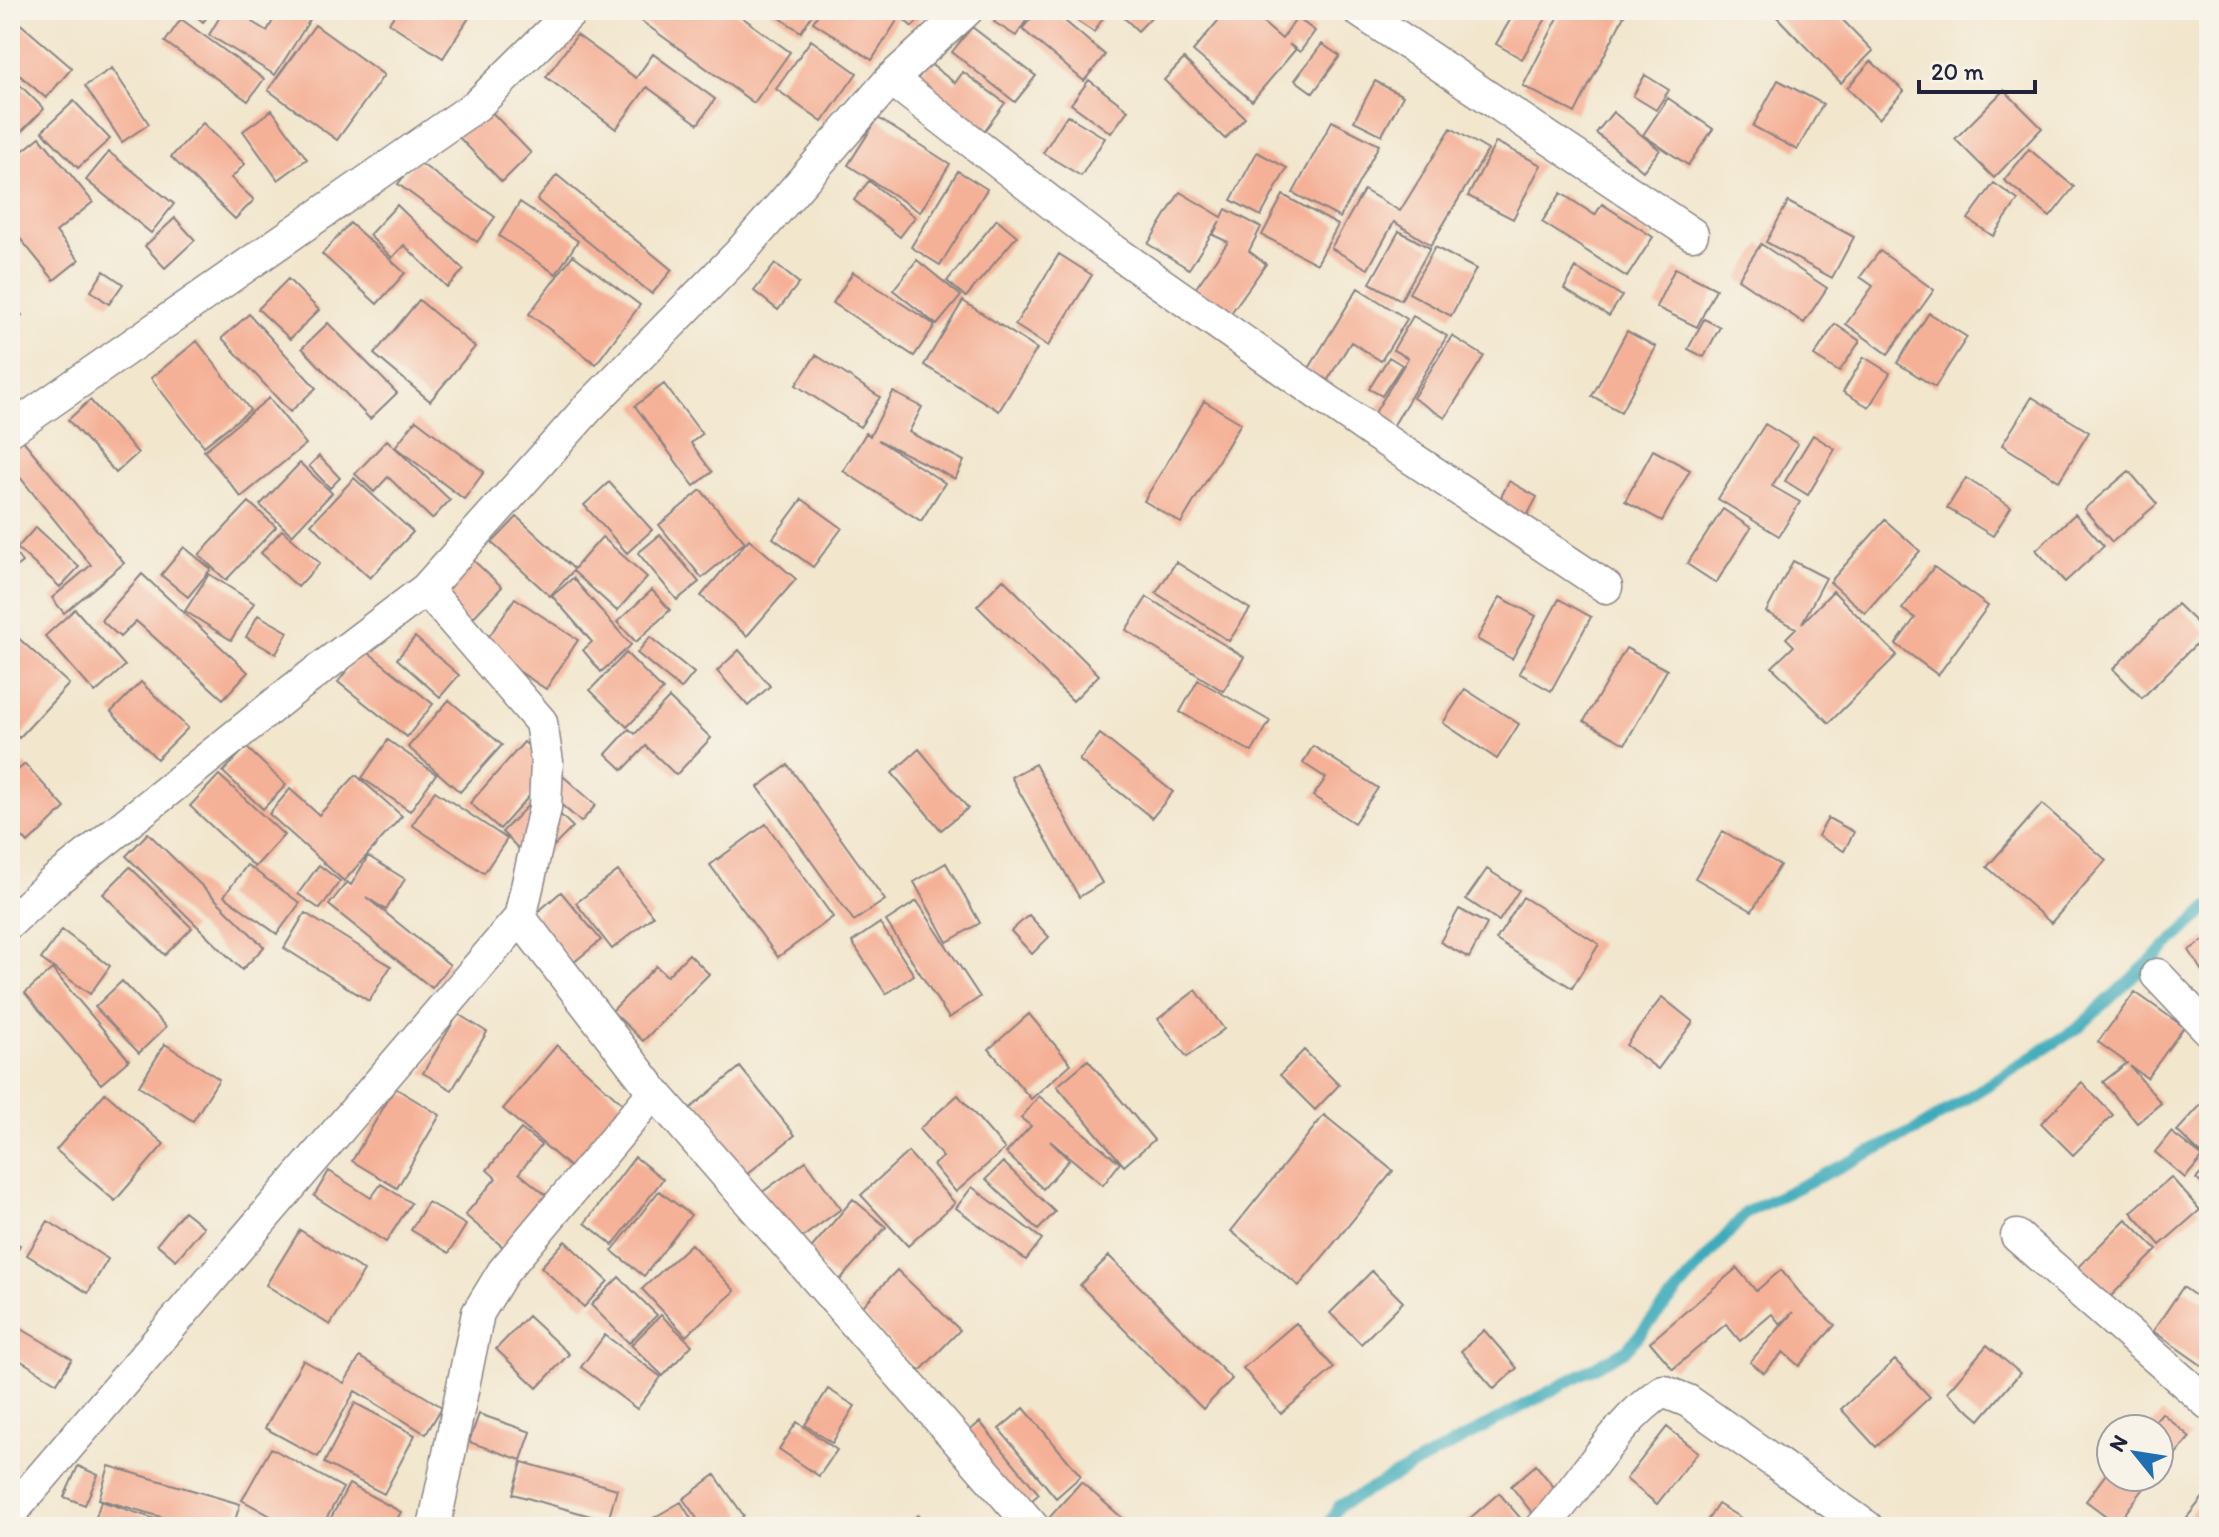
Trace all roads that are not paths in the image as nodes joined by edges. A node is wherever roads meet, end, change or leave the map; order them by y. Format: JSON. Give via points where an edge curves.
{"nodes":[{"id":1,"x":573,"y":10,"type":"edge"},
{"id":2,"x":967,"y":10,"type":"edge"},
{"id":3,"x":1358,"y":10,"type":"edge"},
{"id":4,"x":891,"y":79,"type":"junction"},
{"id":5,"x":1692,"y":234,"type":"dead end"},
{"id":6,"x":10,"y":430,"type":"edge"},
{"id":7,"x":1606,"y":587,"type":"dead end"},
{"id":8,"x":426,"y":589,"type":"junction"},
{"id":9,"x":520,"y":918,"type":"junction"},
{"id":10,"x":10,"y":922,"type":"edge"},
{"id":11,"x":2157,"y":975,"type":"dead end"},
{"id":12,"x":2209,"y":1030,"type":"edge"},
{"id":13,"x":654,"y":1092,"type":"junction"},
{"id":14,"x":2017,"y":1236,"type":"dead end"},
{"id":15,"x":2209,"y":1404,"type":"edge"},
{"id":16,"x":10,"y":1514,"type":"edge"},
{"id":17,"x":434,"y":1527,"type":"edge"},
{"id":18,"x":1033,"y":1527,"type":"edge"},
{"id":19,"x":1542,"y":1527,"type":"edge"},
{"id":20,"x":1867,"y":1527,"type":"edge"}],
"edges":[{"from":1,"to":6,"type":"street","via":[[477,105]]},
{"from":2,"to":4,"type":"street"},
{"from":3,"to":5,"type":"street"},
{"from":4,"to":7,"type":"street","via":[[1103,243]]},
{"from":4,"to":8,"type":"street","via":[[739,254],[587,409]]},
{"from":8,"to":9,"type":"street","via":[[541,722],[547,762],[545,808]]},
{"from":8,"to":10,"type":"street","via":[[294,689]]},
{"from":9,"to":13,"type":"street"},
{"from":9,"to":16,"type":"street"},
{"from":11,"to":12,"type":"street"},
{"from":13,"to":17,"type":"street","via":[[503,1272],[478,1313]]},
{"from":13,"to":18,"type":"street"},
{"from":14,"to":15,"type":"street"},
{"from":19,"to":20,"type":"street","via":[[1642,1404],[1663,1391],[1688,1401]]}]}
